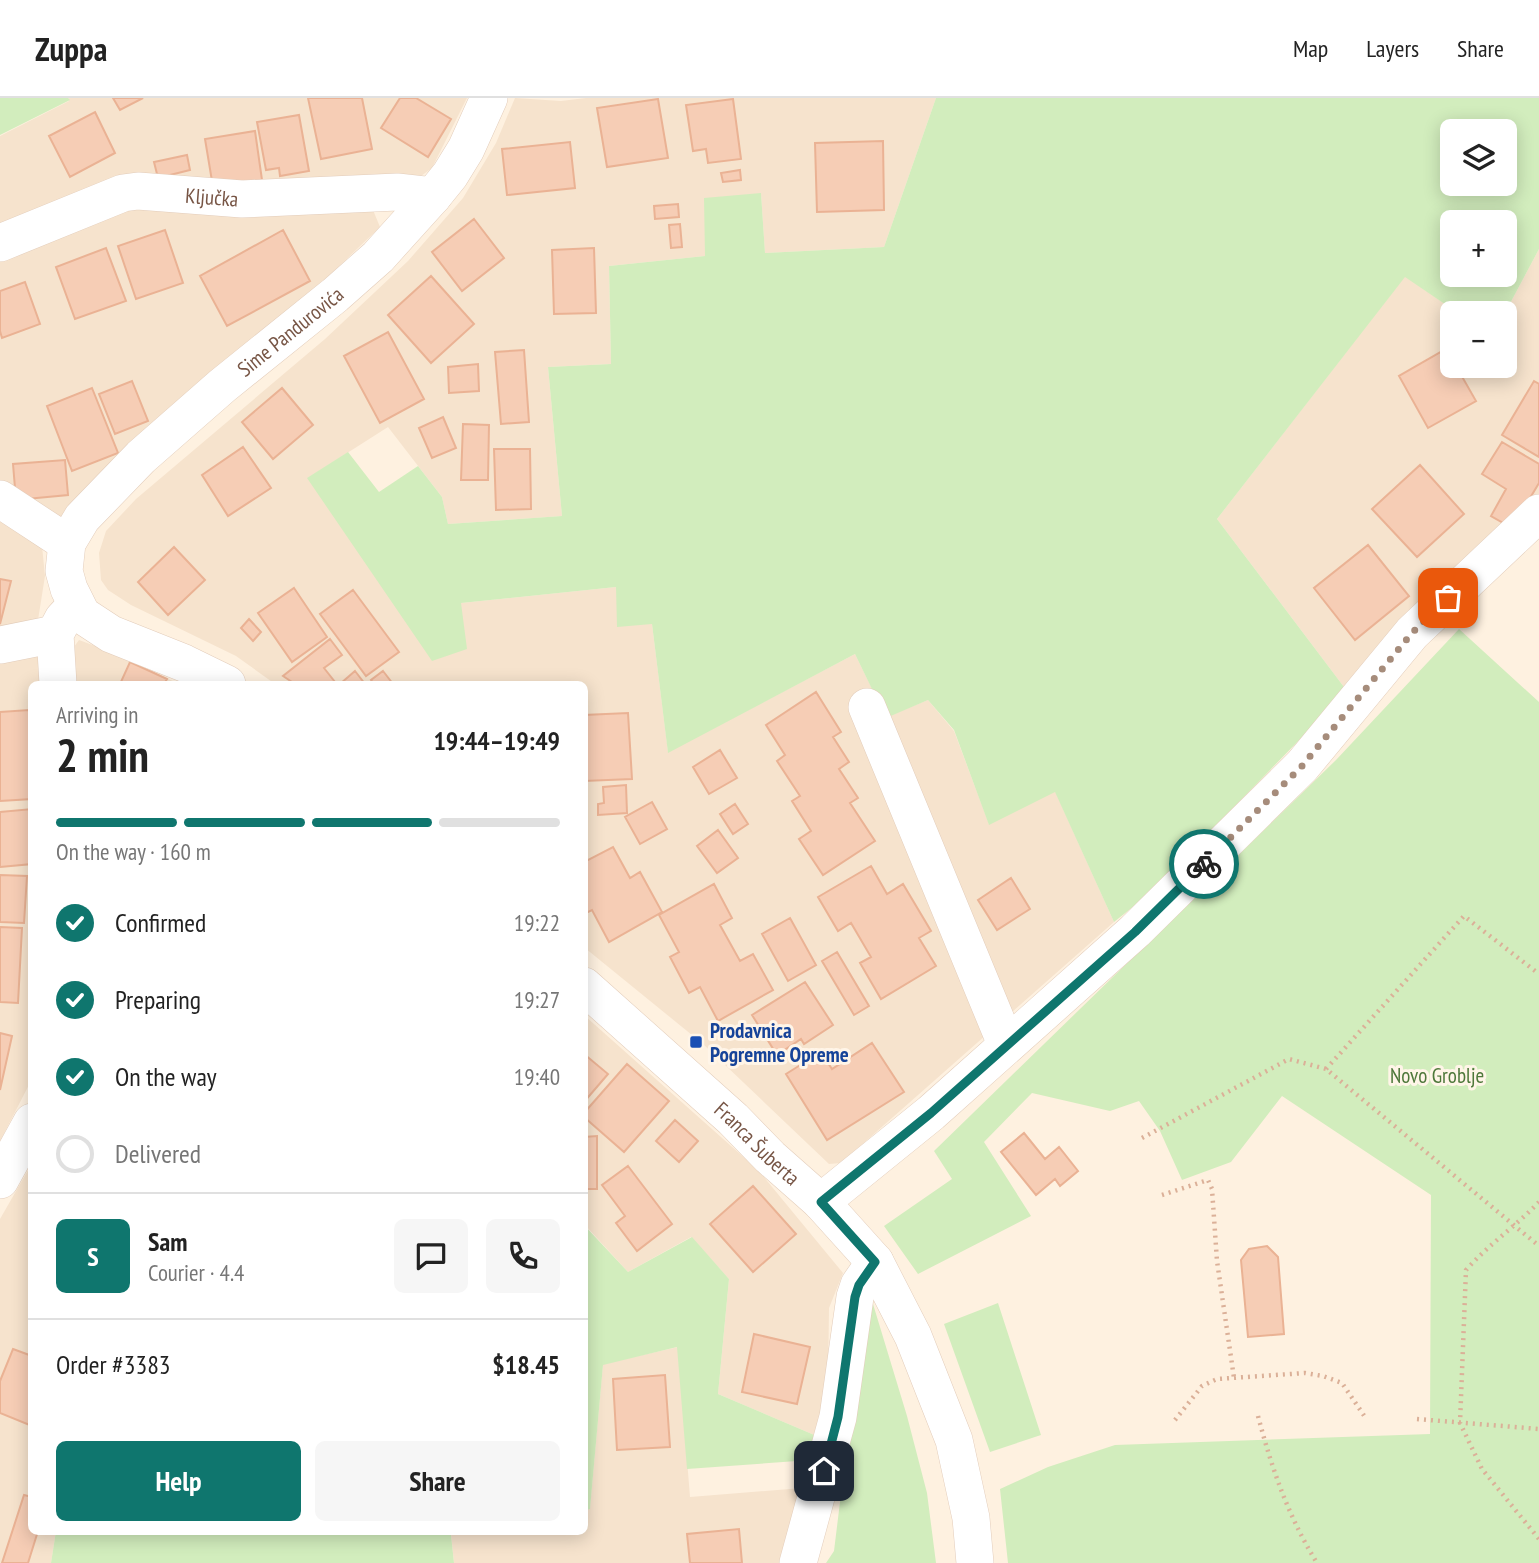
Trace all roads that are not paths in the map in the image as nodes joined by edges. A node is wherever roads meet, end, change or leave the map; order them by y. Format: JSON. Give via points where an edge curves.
{"nodes":[{"id":1,"x":489,"y":98,"type":"edge"},
{"id":2,"x":433,"y":196,"type":"junction"},
{"id":3,"x":0,"y":243,"type":"edge"},
{"id":4,"x":0,"y":499,"type":"edge"},
{"id":5,"x":1539,"y":513,"type":"edge"},
{"id":6,"x":67,"y":543,"type":"junction"},
{"id":7,"x":76,"y":605,"type":"junction"},
{"id":8,"x":55,"y":634,"type":"junction"},
{"id":9,"x":0,"y":645,"type":"edge"},
{"id":10,"x":58,"y":681,"type":"edge"},
{"id":11,"x":221,"y":681,"type":"edge"},
{"id":12,"x":867,"y":707,"type":"dead end"},
{"id":13,"x":588,"y":990,"type":"edge"},
{"id":14,"x":1006,"y":1045,"type":"junction"},
{"id":15,"x":28,"y":1129,"type":"edge"},
{"id":16,"x":0,"y":1181,"type":"edge"},
{"id":17,"x":821,"y":1202,"type":"junction"},
{"id":18,"x":875,"y":1262,"type":"junction"},
{"id":19,"x":798,"y":1563,"type":"edge"},
{"id":20,"x":975,"y":1563,"type":"edge"}],
"edges":[{"from":1,"to":2,"type":"street","name":"Sime Pandurovića","via":[[466,149]]},
{"from":2,"to":3,"type":"street","name":"Ključka","via":[[397,192],[242,199],[138,191]]},
{"from":2,"to":6,"type":"street","name":"Sime Pandurovića","via":[[378,257],[141,457],[82,518]]},
{"from":4,"to":6,"type":"street"},
{"from":5,"to":14,"type":"street","via":[[1412,633],[1292,776],[1135,932]]},
{"from":6,"to":7,"type":"street","via":[[64,571]]},
{"from":7,"to":8,"type":"street"},
{"from":7,"to":11,"type":"street","via":[[111,634]]},
{"from":8,"to":9,"type":"street"},
{"from":8,"to":10,"type":"street"},
{"from":12,"to":14,"type":"street"},
{"from":13,"to":17,"type":"street","name":"Franca Šuberta"},
{"from":14,"to":17,"type":"street"},
{"from":15,"to":16,"type":"street"},
{"from":17,"to":18,"type":"street","name":"Franca Šuberta"},
{"from":18,"to":19,"type":"street","via":[[855,1297],[838,1417]]},
{"from":18,"to":20,"type":"street","name":"Franca Šuberta","via":[[914,1336],[954,1440]]}]}
